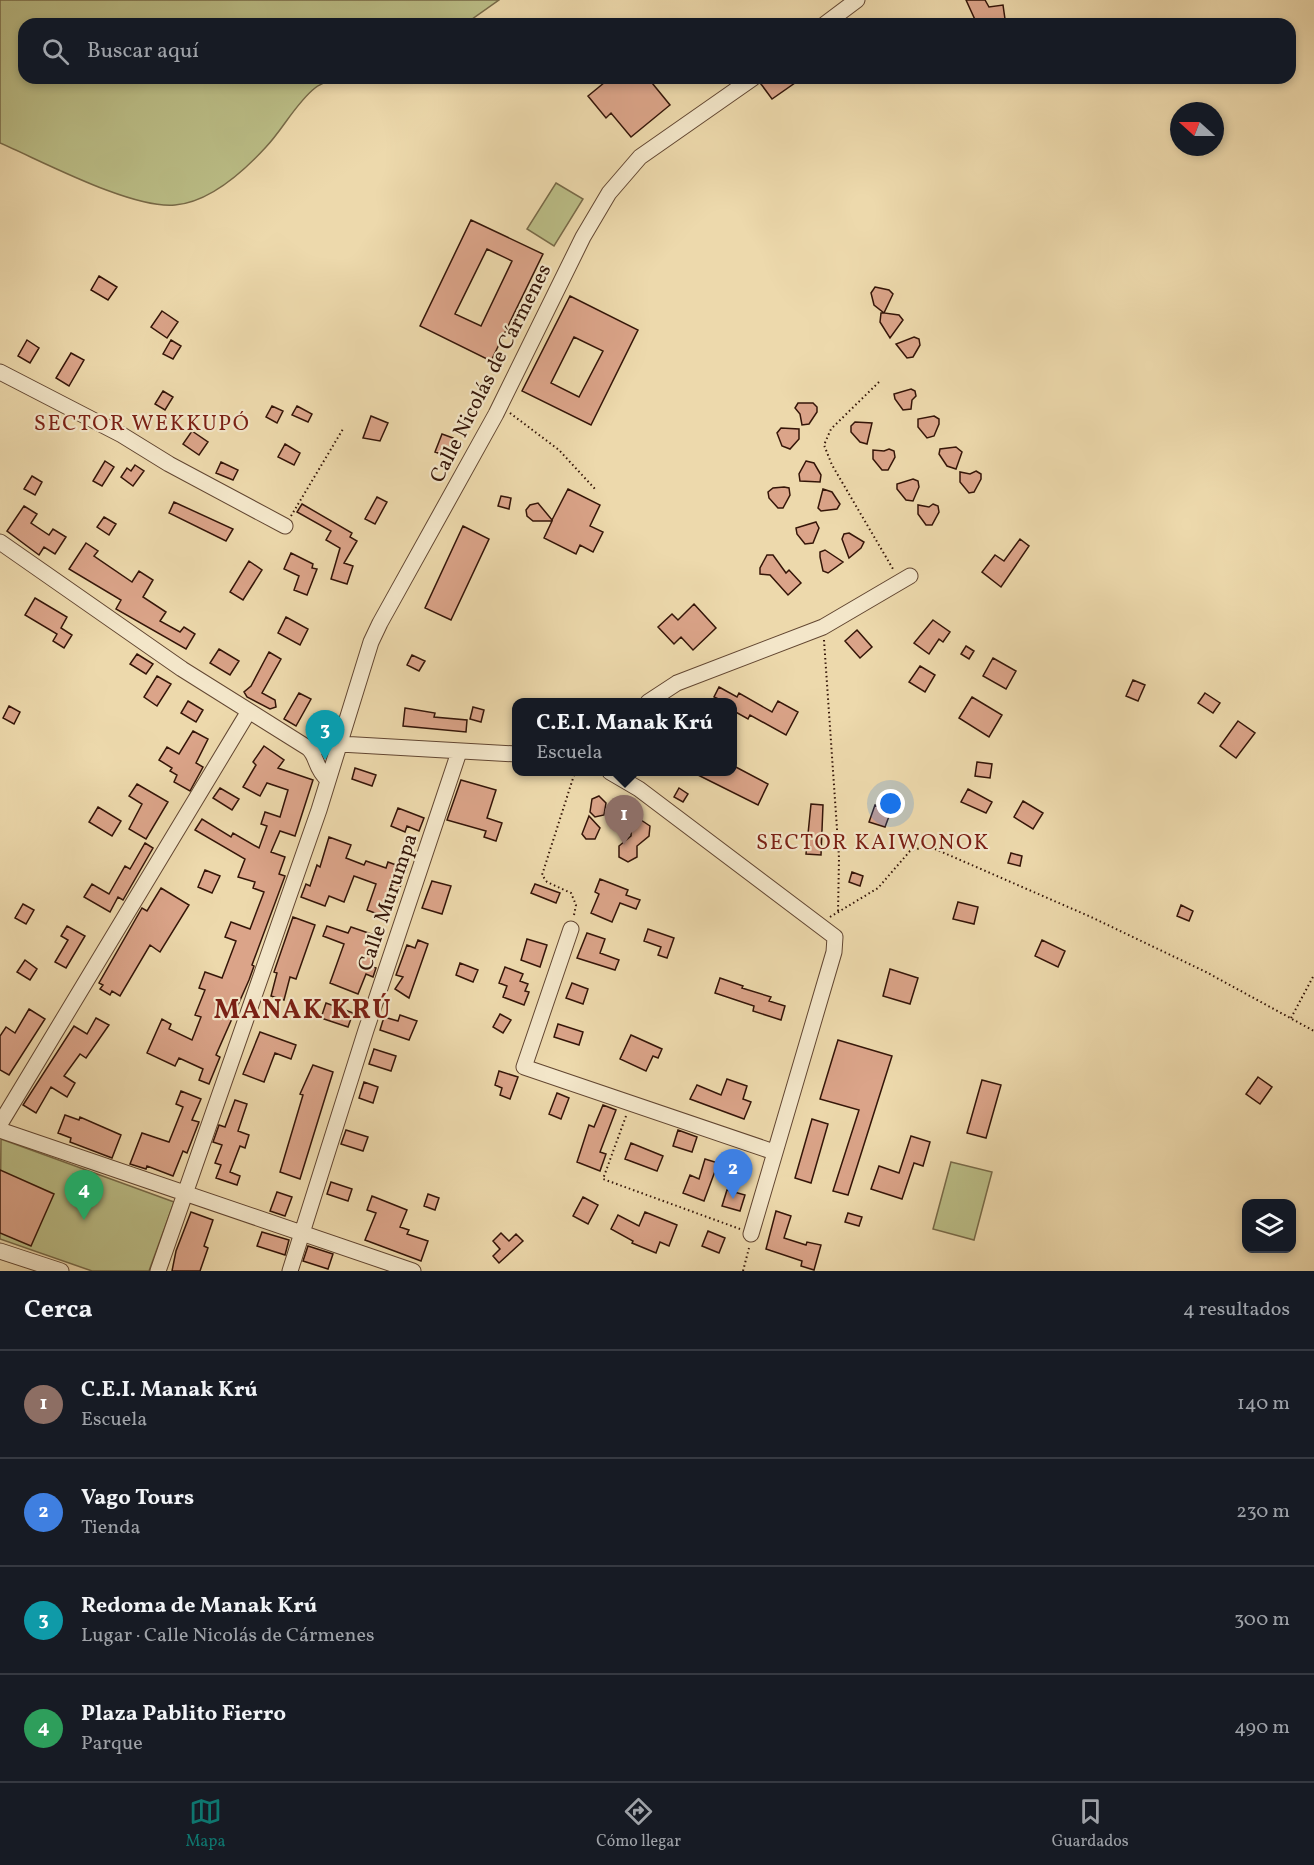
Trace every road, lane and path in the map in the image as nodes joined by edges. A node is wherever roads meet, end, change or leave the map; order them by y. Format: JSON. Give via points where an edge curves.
{"nodes":[{"id":1,"x":856,"y":0,"type":"edge"},
{"id":2,"x":833,"y":18,"type":"edge"},
{"id":3,"x":745,"y":84,"type":"edge"},
{"id":4,"x":0,"y":372,"type":"edge"},
{"id":5,"x":879,"y":382,"type":"dead end"},
{"id":6,"x":500,"y":407,"type":"junction"},
{"id":7,"x":343,"y":429,"type":"dead end"},
{"id":8,"x":595,"y":489,"type":"dead end"},
{"id":9,"x":285,"y":526,"type":"joint"},
{"id":10,"x":0,"y":542,"type":"edge"},
{"id":11,"x":906,"y":579,"type":"joint"},
{"id":12,"x":823,"y":627,"type":"junction"},
{"id":13,"x":653,"y":698,"type":"edge"},
{"id":14,"x":249,"y":711,"type":"junction"},
{"id":15,"x":340,"y":744,"type":"junction"},
{"id":16,"x":308,"y":748,"type":"junction"},
{"id":17,"x":459,"y":752,"type":"junction"},
{"id":18,"x":512,"y":754,"type":"edge"},
{"id":19,"x":573,"y":776,"type":"edge"},
{"id":20,"x":618,"y":776,"type":"edge"},
{"id":21,"x":328,"y":780,"type":"junction"},
{"id":22,"x":838,"y":913,"type":"junction"},
{"id":23,"x":819,"y":923,"type":"junction"},
{"id":24,"x":571,"y":929,"type":"joint"},
{"id":25,"x":1314,"y":975,"type":"edge"},
{"id":26,"x":1291,"y":1018,"type":"junction"},
{"id":27,"x":1314,"y":1031,"type":"edge"},
{"id":28,"x":630,"y":1103,"type":"junction"},
{"id":29,"x":0,"y":1125,"type":"edge"},
{"id":30,"x":0,"y":1130,"type":"edge"},
{"id":31,"x":774,"y":1152,"type":"junction"},
{"id":32,"x":184,"y":1195,"type":"junction"},
{"id":33,"x":301,"y":1234,"type":"junction"},
{"id":34,"x":752,"y":1234,"type":"junction"},
{"id":35,"x":0,"y":1251,"type":"edge"},
{"id":36,"x":61,"y":1271,"type":"edge"},
{"id":37,"x":158,"y":1271,"type":"edge"},
{"id":38,"x":290,"y":1271,"type":"edge"},
{"id":39,"x":412,"y":1271,"type":"edge"},
{"id":40,"x":743,"y":1271,"type":"edge"}],
"edges":[{"from":1,"to":2,"type":"street"},
{"from":3,"to":6,"type":"street","name":"Calle Nicolás de Cármenes","via":[[624,173],[583,237]]},
{"from":4,"to":9,"type":"street","via":[[123,435]]},
{"from":5,"to":11,"type":"path","via":[[831,429],[824,446],[832,465]]},
{"from":6,"to":8,"type":"path","via":[[548,440]]},
{"from":6,"to":15,"type":"street","name":"Calle Nicolás de Cármenes","via":[[380,623]]},
{"from":7,"to":9,"type":"path"},
{"from":10,"to":14,"type":"street","via":[[137,639]]},
{"from":11,"to":12,"type":"street"},
{"from":12,"to":13,"type":"street","via":[[668,687]]},
{"from":12,"to":22,"type":"path"},
{"from":14,"to":16,"type":"street"},
{"from":14,"to":29,"type":"street"},
{"from":15,"to":16,"type":"street"},
{"from":15,"to":17,"type":"street"},
{"from":15,"to":21,"type":"street","name":"Calle Nicolás de Cármenes"},
{"from":16,"to":21,"type":"street"},
{"from":17,"to":18,"type":"street"},
{"from":17,"to":33,"type":"street","name":"Calle Murumpa"},
{"from":19,"to":24,"type":"path","via":[[542,875],[574,897]]},
{"from":20,"to":23,"type":"street"},
{"from":21,"to":32,"type":"street","name":"Calle Nicolás de Cármenes"},
{"from":22,"to":23,"type":"path"},
{"from":22,"to":26,"type":"path","via":[[878,888],[910,851],[935,849],[1091,917]]},
{"from":23,"to":31,"type":"street","via":[[835,937],[836,945]]},
{"from":24,"to":28,"type":"street","via":[[524,1067]]},
{"from":25,"to":26,"type":"path"},
{"from":26,"to":27,"type":"path"},
{"from":28,"to":31,"type":"street"},
{"from":28,"to":34,"type":"path","via":[[603,1179]]},
{"from":30,"to":32,"type":"street"},
{"from":31,"to":34,"type":"street"},
{"from":32,"to":33,"type":"street"},
{"from":32,"to":37,"type":"street","name":"Calle Nicolás de Cármenes"},
{"from":33,"to":38,"type":"street","name":"Calle Murumpa"},
{"from":33,"to":39,"type":"street"},
{"from":34,"to":40,"type":"path"},
{"from":35,"to":36,"type":"street"}]}
